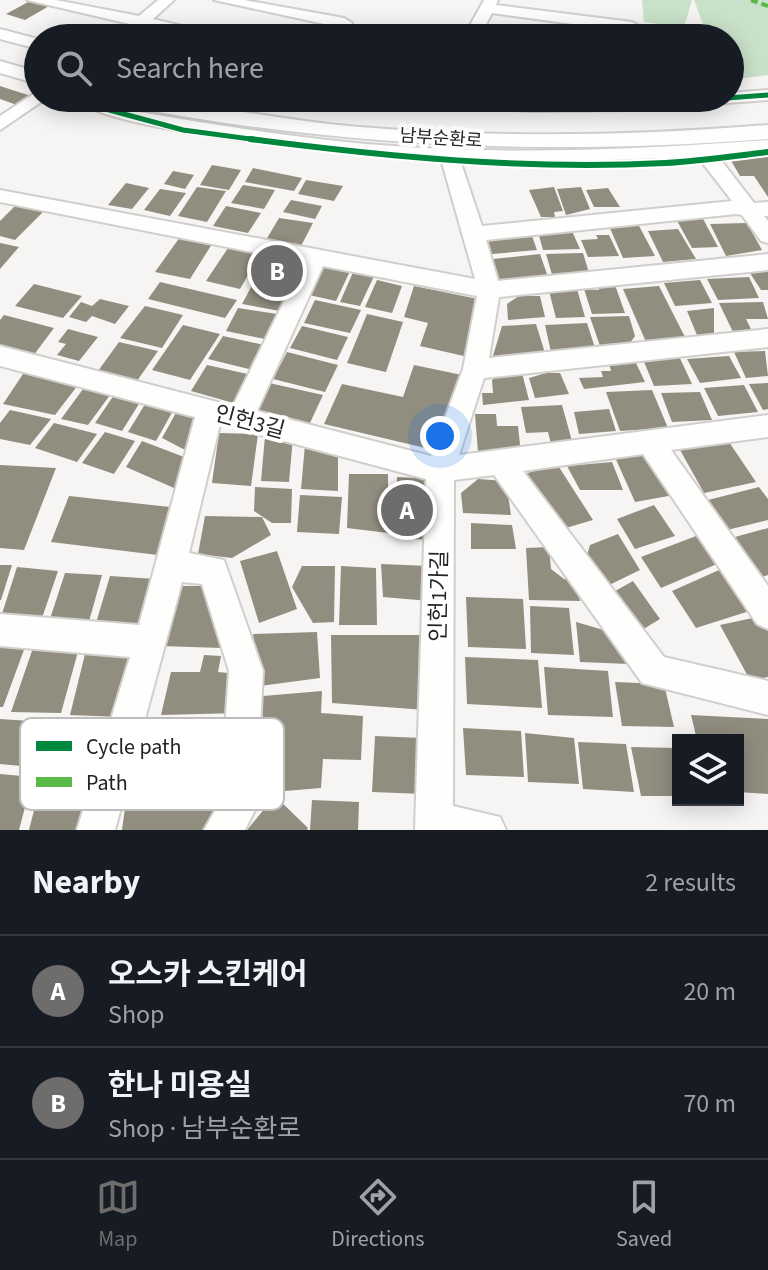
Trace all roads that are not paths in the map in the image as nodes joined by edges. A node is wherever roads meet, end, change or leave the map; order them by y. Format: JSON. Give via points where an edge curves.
{"nodes":[{"id":1,"x":34,"y":0,"type":"edge"},
{"id":2,"x":167,"y":0,"type":"edge"},
{"id":3,"x":221,"y":0,"type":"edge"},
{"id":4,"x":489,"y":4,"type":"edge"},
{"id":5,"x":142,"y":22,"type":"junction"},
{"id":6,"x":140,"y":24,"type":"edge"},
{"id":7,"x":152,"y":24,"type":"edge"},
{"id":8,"x":343,"y":24,"type":"edge"},
{"id":9,"x":481,"y":24,"type":"edge"},
{"id":10,"x":613,"y":24,"type":"edge"},
{"id":11,"x":0,"y":34,"type":"edge"},
{"id":12,"x":24,"y":40,"type":"edge"},
{"id":13,"x":0,"y":44,"type":"edge"},
{"id":14,"x":24,"y":52,"type":"edge"},
{"id":15,"x":0,"y":67,"type":"edge"},
{"id":16,"x":24,"y":74,"type":"edge"},
{"id":17,"x":768,"y":95,"type":"edge"},
{"id":18,"x":744,"y":97,"type":"edge"},
{"id":19,"x":24,"y":107,"type":"edge"},
{"id":20,"x":121,"y":112,"type":"edge"},
{"id":21,"x":210,"y":112,"type":"edge"},
{"id":22,"x":357,"y":112,"type":"edge"},
{"id":23,"x":768,"y":116,"type":"edge"},
{"id":24,"x":0,"y":125,"type":"edge"},
{"id":25,"x":768,"y":132,"type":"edge"},
{"id":26,"x":768,"y":146,"type":"edge"},
{"id":27,"x":703,"y":150,"type":"junction"},
{"id":28,"x":449,"y":154,"type":"junction"},
{"id":29,"x":0,"y":196,"type":"edge"},
{"id":30,"x":758,"y":209,"type":"edge"},
{"id":31,"x":474,"y":234,"type":"junction"},
{"id":32,"x":768,"y":236,"type":"edge"},
{"id":33,"x":317,"y":255,"type":"junction"},
{"id":34,"x":768,"y":262,"type":"edge"},
{"id":35,"x":489,"y":290,"type":"junction"},
{"id":36,"x":768,"y":338,"type":"edge"},
{"id":37,"x":3,"y":363,"type":"edge"},
{"id":38,"x":475,"y":369,"type":"junction"},
{"id":39,"x":210,"y":410,"type":"junction"},
{"id":40,"x":240,"y":419,"type":"junction"},
{"id":41,"x":768,"y":426,"type":"edge"},
{"id":42,"x":650,"y":442,"type":"junction"},
{"id":43,"x":502,"y":464,"type":"junction"},
{"id":44,"x":440,"y":470,"type":"junction"},
{"id":45,"x":171,"y":566,"type":"junction"},
{"id":46,"x":768,"y":613,"type":"edge"},
{"id":47,"x":0,"y":630,"type":"edge"},
{"id":48,"x":151,"y":642,"type":"junction"},
{"id":49,"x":768,"y":698,"type":"edge"},
{"id":50,"x":129,"y":718,"type":"edge"},
{"id":51,"x":243,"y":718,"type":"edge"},
{"id":52,"x":102,"y":810,"type":"edge"},
{"id":53,"x":237,"y":810,"type":"edge"},
{"id":54,"x":434,"y":826,"type":"edge"},
{"id":55,"x":96,"y":830,"type":"edge"},
{"id":56,"x":223,"y":830,"type":"edge"},
{"id":57,"x":487,"y":830,"type":"edge"}],
"edges":[{"from":1,"to":5,"type":"street"},
{"from":2,"to":5,"type":"street"},
{"from":3,"to":8,"type":"street"},
{"from":4,"to":9,"type":"street"},
{"from":4,"to":10,"type":"street"},
{"from":5,"to":6,"type":"street"},
{"from":5,"to":7,"type":"street"},
{"from":11,"to":12,"type":"street"},
{"from":13,"to":14,"type":"main road"},
{"from":15,"to":16,"type":"main road"},
{"from":17,"to":18,"type":"street"},
{"from":19,"to":24,"type":"street"},
{"from":20,"to":28,"type":"street","via":[[246,134]]},
{"from":21,"to":25,"type":"main road","name":"남부순환로","via":[[479,141]]},
{"from":22,"to":23,"type":"main road","name":"남부순환로","via":[[539,123]]},
{"from":26,"to":27,"type":"street"},
{"from":27,"to":28,"type":"street"},
{"from":27,"to":30,"type":"street"},
{"from":28,"to":31,"type":"street","name":"남부순환로"},
{"from":29,"to":33,"type":"street"},
{"from":30,"to":31,"type":"street"},
{"from":30,"to":32,"type":"street"},
{"from":31,"to":35,"type":"street","name":"남부순환로"},
{"from":33,"to":35,"type":"street"},
{"from":33,"to":40,"type":"street"},
{"from":34,"to":35,"type":"street"},
{"from":35,"to":38,"type":"street","name":"인헌1가길"},
{"from":36,"to":38,"type":"street"},
{"from":37,"to":39,"type":"street","name":"인헌3길"},
{"from":38,"to":44,"type":"street","name":"인헌1가길"},
{"from":39,"to":40,"type":"street","name":"인헌3길"},
{"from":39,"to":45,"type":"street"},
{"from":40,"to":44,"type":"street","name":"인헌3길"},
{"from":41,"to":42,"type":"street","name":"인헌3길"},
{"from":42,"to":43,"type":"street","name":"인헌3길"},
{"from":42,"to":46,"type":"street"},
{"from":43,"to":44,"type":"street","name":"인헌3길"},
{"from":43,"to":49,"type":"street","via":[[654,671]]},
{"from":44,"to":54,"type":"street","name":"인헌1가길"},
{"from":45,"to":48,"type":"street"},
{"from":45,"to":51,"type":"street","via":[[213,570],[246,671]]},
{"from":47,"to":48,"type":"street"},
{"from":48,"to":50,"type":"street"},
{"from":52,"to":55,"type":"street"},
{"from":53,"to":56,"type":"street"},
{"from":54,"to":57,"type":"street"}]}
